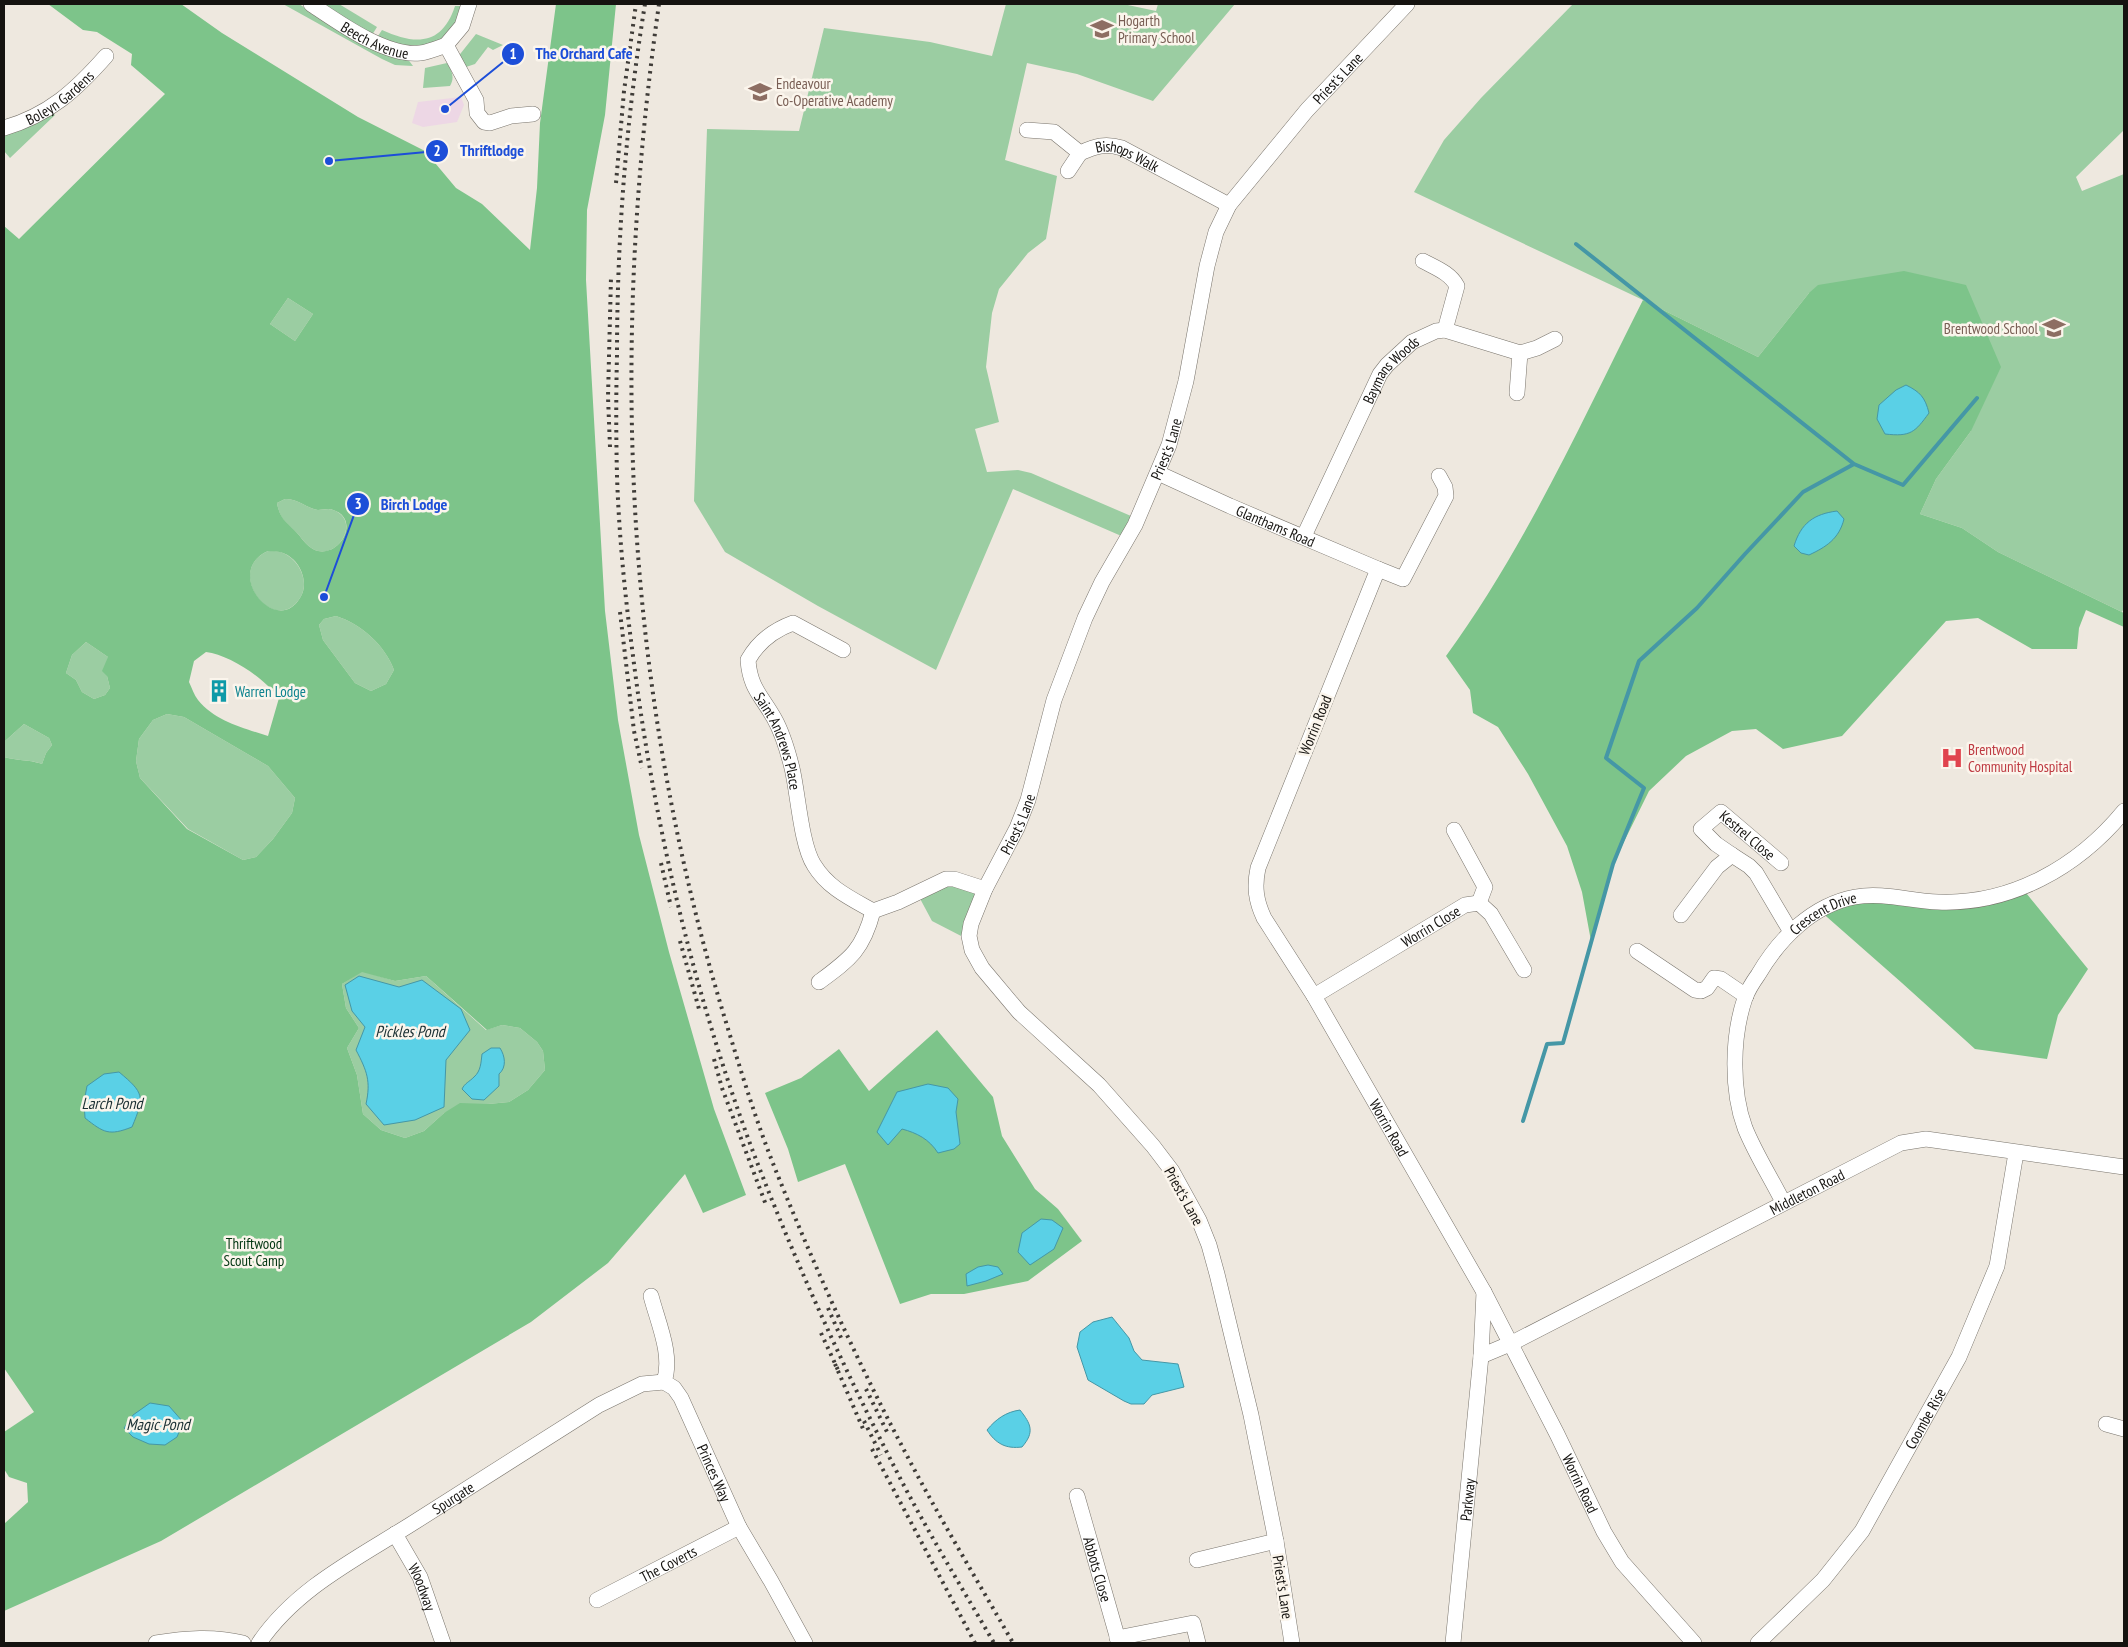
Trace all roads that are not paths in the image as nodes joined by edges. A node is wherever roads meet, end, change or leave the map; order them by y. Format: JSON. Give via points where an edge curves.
{"nodes":[{"id":1,"x":311,"y":4,"type":"edge"},
{"id":2,"x":469,"y":4,"type":"edge"},
{"id":3,"x":1407,"y":4,"type":"edge"},
{"id":4,"x":446,"y":45,"type":"junction"},
{"id":5,"x":106,"y":56,"type":"dead end"},
{"id":6,"x":533,"y":114,"type":"dead end"},
{"id":7,"x":4,"y":128,"type":"edge"},
{"id":8,"x":1027,"y":130,"type":"dead end"},
{"id":9,"x":1080,"y":154,"type":"junction"},
{"id":10,"x":1068,"y":171,"type":"dead end"},
{"id":11,"x":1228,"y":205,"type":"junction"},
{"id":12,"x":1423,"y":261,"type":"dead end"},
{"id":13,"x":1445,"y":330,"type":"junction"},
{"id":14,"x":1555,"y":339,"type":"dead end"},
{"id":15,"x":1520,"y":353,"type":"junction"},
{"id":16,"x":1517,"y":393,"type":"dead end"},
{"id":17,"x":1158,"y":473,"type":"junction"},
{"id":18,"x":1439,"y":476,"type":"dead end"},
{"id":19,"x":1304,"y":536,"type":"junction"},
{"id":20,"x":1378,"y":569,"type":"junction"},
{"id":21,"x":843,"y":650,"type":"dead end"},
{"id":22,"x":2124,"y":811,"type":"edge"},
{"id":23,"x":1454,"y":830,"type":"dead end"},
{"id":24,"x":1732,"y":855,"type":"junction"},
{"id":25,"x":1780,"y":863,"type":"dead end"},
{"id":26,"x":984,"y":889,"type":"junction"},
{"id":27,"x":1479,"y":903,"type":"junction"},
{"id":28,"x":873,"y":911,"type":"junction"},
{"id":29,"x":1681,"y":916,"type":"dead end"},
{"id":30,"x":1791,"y":932,"type":"junction"},
{"id":31,"x":1637,"y":952,"type":"dead end"},
{"id":32,"x":1524,"y":970,"type":"dead end"},
{"id":33,"x":819,"y":982,"type":"dead end"},
{"id":34,"x":1314,"y":996,"type":"junction"},
{"id":35,"x":1746,"y":996,"type":"junction"},
{"id":36,"x":2016,"y":1152,"type":"junction"},
{"id":37,"x":2124,"y":1167,"type":"edge"},
{"id":38,"x":1783,"y":1202,"type":"junction"},
{"id":39,"x":1484,"y":1292,"type":"junction"},
{"id":40,"x":651,"y":1296,"type":"dead end"},
{"id":41,"x":1512,"y":1343,"type":"junction"},
{"id":42,"x":1481,"y":1356,"type":"junction"},
{"id":43,"x":664,"y":1382,"type":"junction"},
{"id":44,"x":2106,"y":1424,"type":"dead end"},
{"id":45,"x":2124,"y":1429,"type":"edge"},
{"id":46,"x":1077,"y":1496,"type":"dead end"},
{"id":47,"x":739,"y":1527,"type":"junction"},
{"id":48,"x":395,"y":1534,"type":"junction"},
{"id":49,"x":1276,"y":1541,"type":"junction"},
{"id":50,"x":1197,"y":1560,"type":"dead end"},
{"id":51,"x":596,"y":1600,"type":"dead end"},
{"id":52,"x":1118,"y":1641,"type":"edge"},
{"id":53,"x":156,"y":1643,"type":"edge"},
{"id":54,"x":244,"y":1643,"type":"edge"},
{"id":55,"x":259,"y":1643,"type":"edge"},
{"id":56,"x":443,"y":1643,"type":"edge"},
{"id":57,"x":805,"y":1643,"type":"edge"},
{"id":58,"x":1198,"y":1643,"type":"edge"},
{"id":59,"x":1292,"y":1643,"type":"edge"},
{"id":60,"x":1453,"y":1643,"type":"edge"},
{"id":61,"x":1694,"y":1643,"type":"edge"},
{"id":62,"x":1758,"y":1643,"type":"edge"}],
"edges":[{"from":1,"to":4,"type":"street","name":"Beech Avenue","via":[[395,50],[419,53]]},
{"from":2,"to":4,"type":"street","via":[[462,26]]},
{"from":3,"to":11,"type":"street","name":"Priest's Lane","via":[[1307,110]]},
{"from":4,"to":6,"type":"street","via":[[476,100],[477,113],[484,122]]},
{"from":5,"to":7,"type":"street","name":"Boleyn Gardens","via":[[73,92],[39,114]]},
{"from":8,"to":9,"type":"street","name":"Bishops Walk","via":[[1054,132]]},
{"from":9,"to":10,"type":"street"},
{"from":9,"to":11,"type":"street","name":"Bishops Walk","via":[[1099,145],[1122,148]]},
{"from":11,"to":17,"type":"street","name":"Priest's Lane","via":[[1216,232],[1186,381]]},
{"from":12,"to":13,"type":"street","via":[[1445,272],[1457,286]]},
{"from":13,"to":15,"type":"street"},
{"from":13,"to":19,"type":"street","name":"Baymans Woods","via":[[1412,342],[1380,374]]},
{"from":14,"to":15,"type":"street"},
{"from":15,"to":16,"type":"street"},
{"from":17,"to":19,"type":"street","name":"Glanthams Road"},
{"from":17,"to":26,"type":"street","name":"Priest's Lane","via":[[1135,525],[1085,618],[1054,700],[1028,800],[1017,828]]},
{"from":18,"to":20,"type":"street","name":"Glanthams Road","via":[[1446,496],[1403,579]]},
{"from":19,"to":20,"type":"street","name":"Glanthams Road"},
{"from":20,"to":34,"type":"street","name":"Worrin Road","via":[[1255,881],[1255,893],[1264,918]]},
{"from":21,"to":28,"type":"street","name":"Saint Andrews Place","via":[[793,623],[781,627],[754,649],[748,660],[748,670],[753,687],[774,719],[792,767],[812,862],[835,890]]},
{"from":22,"to":30,"type":"street","name":"Crescent Drive","via":[[2101,837],[2083,851],[2046,877],[2013,892],[1973,902],[1856,897],[1819,910]]},
{"from":23,"to":27,"type":"street","via":[[1485,887]]},
{"from":24,"to":25,"type":"street","name":"Kestrel Close","via":[[1701,828],[1721,812]]},
{"from":24,"to":29,"type":"street","name":"Kestrel Close","via":[[1717,867]]},
{"from":24,"to":30,"type":"street","name":"Kestrel Close","via":[[1756,874]]},
{"from":26,"to":28,"type":"street","via":[[946,879]]},
{"from":26,"to":49,"type":"street","name":"Priest's Lane","via":[[970,936],[972,950],[982,968],[1019,1012],[1130,1118],[1172,1171],[1210,1245],[1251,1415]]},
{"from":27,"to":32,"type":"street","name":"Worrin Close","via":[[1491,914]]},
{"from":27,"to":34,"type":"street","name":"Worrin Close","via":[[1465,905]]},
{"from":28,"to":33,"type":"street","via":[[860,946]]},
{"from":30,"to":35,"type":"street","name":"Crescent Drive","via":[[1776,948]]},
{"from":31,"to":35,"type":"street","via":[[1695,990],[1707,988],[1714,978],[1721,979]]},
{"from":34,"to":39,"type":"street","name":"Worrin Road"},
{"from":35,"to":38,"type":"street","name":"Crescent Drive","via":[[1735,1050],[1736,1089],[1745,1128]]},
{"from":36,"to":37,"type":"street","name":"Middleton Road"},
{"from":36,"to":38,"type":"street","name":"Middleton Road","via":[[1926,1140],[1901,1143]]},
{"from":36,"to":62,"type":"street","name":"Coombe Rise","via":[[1997,1266],[1959,1356],[1862,1531],[1823,1580]]},
{"from":38,"to":41,"type":"street","name":"Middleton Road"},
{"from":39,"to":41,"type":"street","name":"Worrin Road"},
{"from":39,"to":42,"type":"street","name":"Parkway"},
{"from":40,"to":43,"type":"street","via":[[668,1359]]},
{"from":41,"to":42,"type":"street"},
{"from":41,"to":61,"type":"street","name":"Worrin Road","via":[[1604,1532],[1622,1562]]},
{"from":42,"to":60,"type":"street","name":"Parkway"},
{"from":43,"to":47,"type":"street","name":"Princes Way","via":[[682,1398]]},
{"from":43,"to":48,"type":"street","name":"Spurgate","via":[[642,1384],[599,1405]]},
{"from":44,"to":45,"type":"street"},
{"from":46,"to":52,"type":"street","name":"Abbots Close"},
{"from":47,"to":51,"type":"street","name":"The Coverts"},
{"from":47,"to":57,"type":"street","name":"Princes Way"},
{"from":48,"to":55,"type":"street","name":"Spurgate","via":[[308,1591]]},
{"from":48,"to":56,"type":"street","name":"Woodway","via":[[420,1577]]},
{"from":49,"to":50,"type":"street"},
{"from":49,"to":59,"type":"street","name":"Priest's Lane"},
{"from":52,"to":58,"type":"street","via":[[1194,1623]]},
{"from":53,"to":54,"type":"street","via":[[209,1638]]}]}
